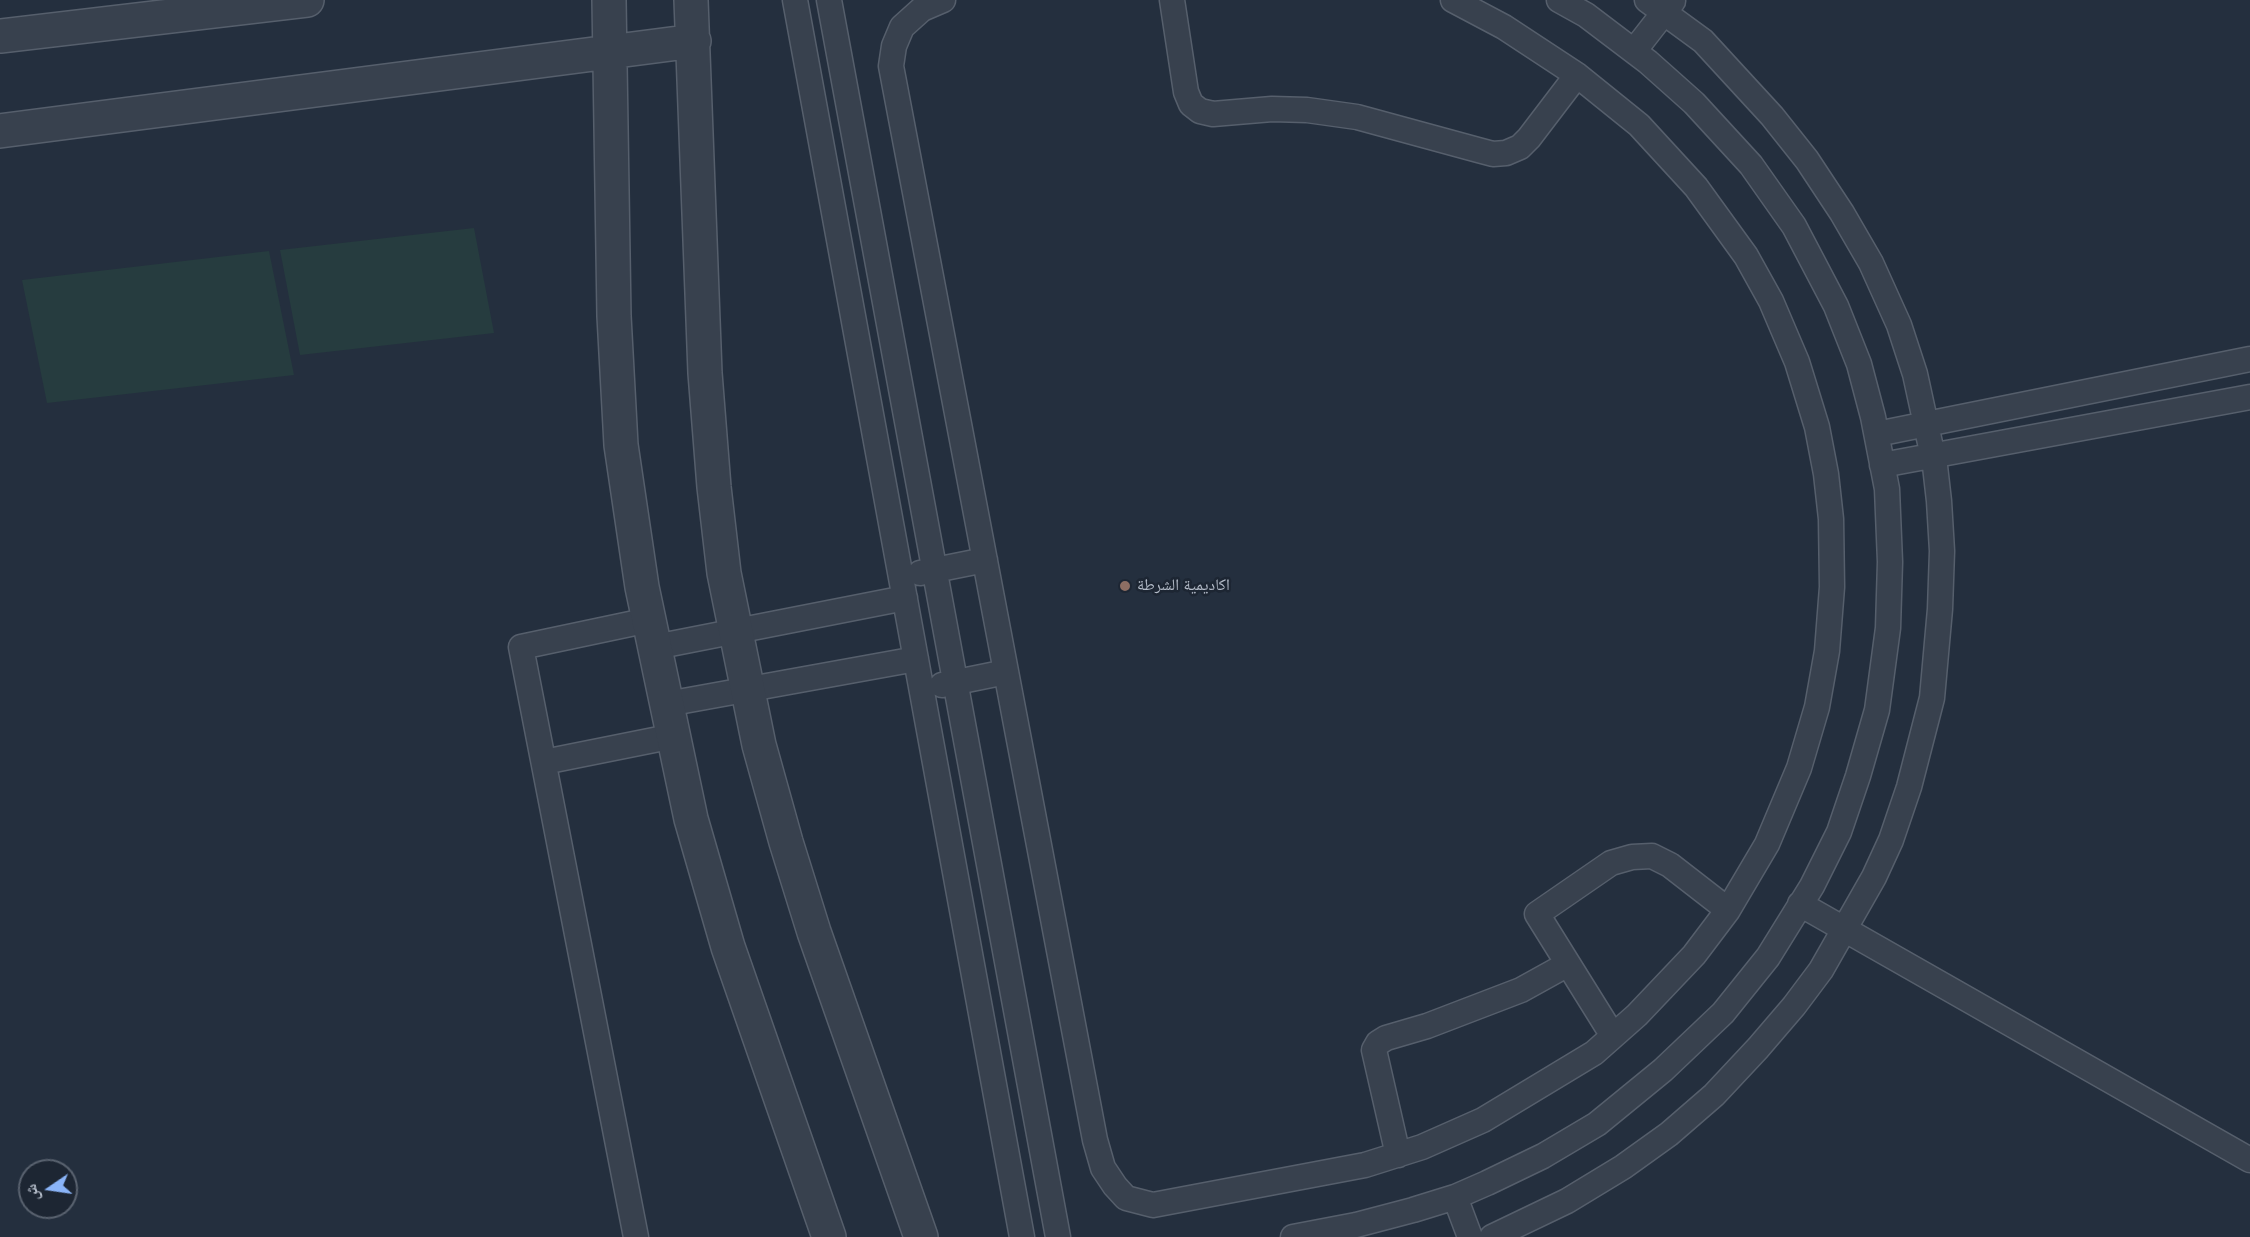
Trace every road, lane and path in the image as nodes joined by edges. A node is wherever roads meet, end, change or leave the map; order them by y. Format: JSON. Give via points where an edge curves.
{"nodes":[{"id":1,"x":307,"y":0,"type":"edge"},
{"id":2,"x":609,"y":0,"type":"edge"},
{"id":3,"x":691,"y":0,"type":"edge"},
{"id":4,"x":795,"y":0,"type":"edge"},
{"id":5,"x":829,"y":0,"type":"edge"},
{"id":6,"x":943,"y":0,"type":"edge"},
{"id":7,"x":1172,"y":0,"type":"edge"},
{"id":8,"x":1453,"y":0,"type":"edge"},
{"id":9,"x":1559,"y":0,"type":"edge"},
{"id":10,"x":1661,"y":4,"type":"edge"},
{"id":11,"x":0,"y":36,"type":"edge"},
{"id":12,"x":694,"y":40,"type":"junction"},
{"id":13,"x":1634,"y":51,"type":"junction"},
{"id":14,"x":610,"y":52,"type":"junction"},
{"id":15,"x":1577,"y":75,"type":"junction"},
{"id":16,"x":0,"y":131,"type":"edge"},
{"id":17,"x":2250,"y":358,"type":"edge"},
{"id":18,"x":2250,"y":397,"type":"edge"},
{"id":19,"x":1926,"y":424,"type":"junction"},
{"id":20,"x":1877,"y":434,"type":"junction"},
{"id":21,"x":1933,"y":456,"type":"junction"},
{"id":22,"x":1882,"y":465,"type":"junction"},
{"id":23,"x":985,"y":560,"type":"junction"},
{"id":24,"x":936,"y":570,"type":"junction"},
{"id":25,"x":903,"y":588,"type":"junction"},
{"id":26,"x":736,"y":631,"type":"junction"},
{"id":27,"x":652,"y":633,"type":"junction"},
{"id":28,"x":916,"y":658,"type":"junction"},
{"id":29,"x":1006,"y":672,"type":"junction"},
{"id":30,"x":956,"y":682,"type":"junction"},
{"id":31,"x":748,"y":689,"type":"junction"},
{"id":32,"x":922,"y":689,"type":"junction"},
{"id":33,"x":667,"y":704,"type":"junction"},
{"id":34,"x":674,"y":736,"type":"junction"},
{"id":35,"x":544,"y":762,"type":"junction"},
{"id":36,"x":1800,"y":904,"type":"junction"},
{"id":37,"x":1728,"y":910,"type":"junction"},
{"id":38,"x":1844,"y":929,"type":"junction"},
{"id":39,"x":1568,"y":964,"type":"junction"},
{"id":40,"x":1613,"y":1036,"type":"junction"},
{"id":41,"x":1398,"y":1155,"type":"junction"},
{"id":42,"x":2250,"y":1161,"type":"edge"},
{"id":43,"x":1455,"y":1197,"type":"junction"},
{"id":44,"x":636,"y":1237,"type":"edge"},
{"id":45,"x":829,"y":1237,"type":"edge"},
{"id":46,"x":921,"y":1237,"type":"edge"},
{"id":47,"x":1022,"y":1237,"type":"edge"},
{"id":48,"x":1058,"y":1237,"type":"edge"},
{"id":49,"x":1293,"y":1237,"type":"edge"},
{"id":50,"x":1470,"y":1237,"type":"edge"},
{"id":51,"x":1492,"y":1237,"type":"edge"}],
"edges":[{"from":1,"to":11,"type":"street"},
{"from":2,"to":14,"type":"street"},
{"from":3,"to":12,"type":"street"},
{"from":4,"to":25,"type":"lane"},
{"from":5,"to":24,"type":"lane"},
{"from":6,"to":23,"type":"lane","via":[[922,9],[903,27],[894,46],[891,66]]},
{"from":7,"to":15,"type":"lane","via":[[1186,92],[1191,104],[1214,114],[1307,110],[1357,117],[1478,150],[1506,153],[1529,138]]},
{"from":8,"to":15,"type":"lane","via":[[1504,27]]},
{"from":9,"to":13,"type":"lane"},
{"from":10,"to":13,"type":"lane"},
{"from":10,"to":19,"type":"lane","via":[[1703,41],[1772,116],[1842,213],[1871,263],[1899,325]]},
{"from":12,"to":14,"type":"street"},
{"from":12,"to":26,"type":"street","via":[[705,373],[724,573]]},
{"from":13,"to":20,"type":"lane","via":[[1701,110],[1751,165],[1794,226],[1840,316],[1859,364]]},
{"from":14,"to":16,"type":"street"},
{"from":14,"to":27,"type":"street","via":[[614,316],[621,445]]},
{"from":15,"to":37,"type":"lane","via":[[1639,125],[1696,187],[1746,256],[1771,301],[1797,362],[1817,427],[1831,519],[1832,587],[1817,707],[1798,768],[1767,844]]},
{"from":17,"to":19,"type":"lane"},
{"from":18,"to":21,"type":"lane"},
{"from":19,"to":20,"type":"lane"},
{"from":19,"to":21,"type":"lane"},
{"from":20,"to":22,"type":"lane"},
{"from":21,"to":22,"type":"lane"},
{"from":21,"to":38,"type":"lane","via":[[1942,551],[1932,698],[1891,840]]},
{"from":22,"to":36,"type":"lane","via":[[1887,489],[1890,562],[1888,628],[1876,710],[1839,831]]},
{"from":23,"to":24,"type":"lane"},
{"from":23,"to":29,"type":"lane"},
{"from":24,"to":25,"type":"lane"},
{"from":24,"to":30,"type":"lane"},
{"from":25,"to":26,"type":"lane"},
{"from":25,"to":28,"type":"lane"},
{"from":26,"to":27,"type":"lane"},
{"from":26,"to":31,"type":"street"},
{"from":27,"to":33,"type":"street"},
{"from":27,"to":35,"type":"lane","via":[[521,647]]},
{"from":28,"to":31,"type":"lane"},
{"from":28,"to":32,"type":"lane"},
{"from":29,"to":30,"type":"lane"},
{"from":29,"to":41,"type":"lane","via":[[1095,1140],[1103,1168],[1115,1186],[1126,1198],[1154,1205],[1365,1166]]},
{"from":30,"to":32,"type":"lane"},
{"from":30,"to":48,"type":"lane"},
{"from":31,"to":33,"type":"lane"},
{"from":31,"to":46,"type":"street","via":[[759,745],[814,932]]},
{"from":32,"to":47,"type":"lane"},
{"from":33,"to":34,"type":"street"},
{"from":34,"to":35,"type":"lane"},
{"from":34,"to":45,"type":"street","via":[[692,819],[728,946]]},
{"from":35,"to":44,"type":"lane"},
{"from":36,"to":38,"type":"lane"},
{"from":36,"to":43,"type":"lane","via":[[1768,957],[1724,1013],[1663,1070],[1597,1124],[1544,1156]]},
{"from":37,"to":39,"type":"lane","via":[[1670,865],[1652,856],[1632,856],[1611,863],[1537,914]]},
{"from":37,"to":40,"type":"lane","via":[[1694,955]]},
{"from":38,"to":42,"type":"lane"},
{"from":38,"to":51,"type":"lane","via":[[1821,970],[1794,1006],[1714,1095],[1623,1167],[1567,1201]]},
{"from":39,"to":40,"type":"lane"},
{"from":39,"to":41,"type":"lane","via":[[1521,990],[1378,1043],[1374,1050]]},
{"from":40,"to":41,"type":"lane","via":[[1594,1053],[1483,1120]]},
{"from":43,"to":49,"type":"lane","via":[[1356,1225]]},
{"from":43,"to":50,"type":"lane"}]}
